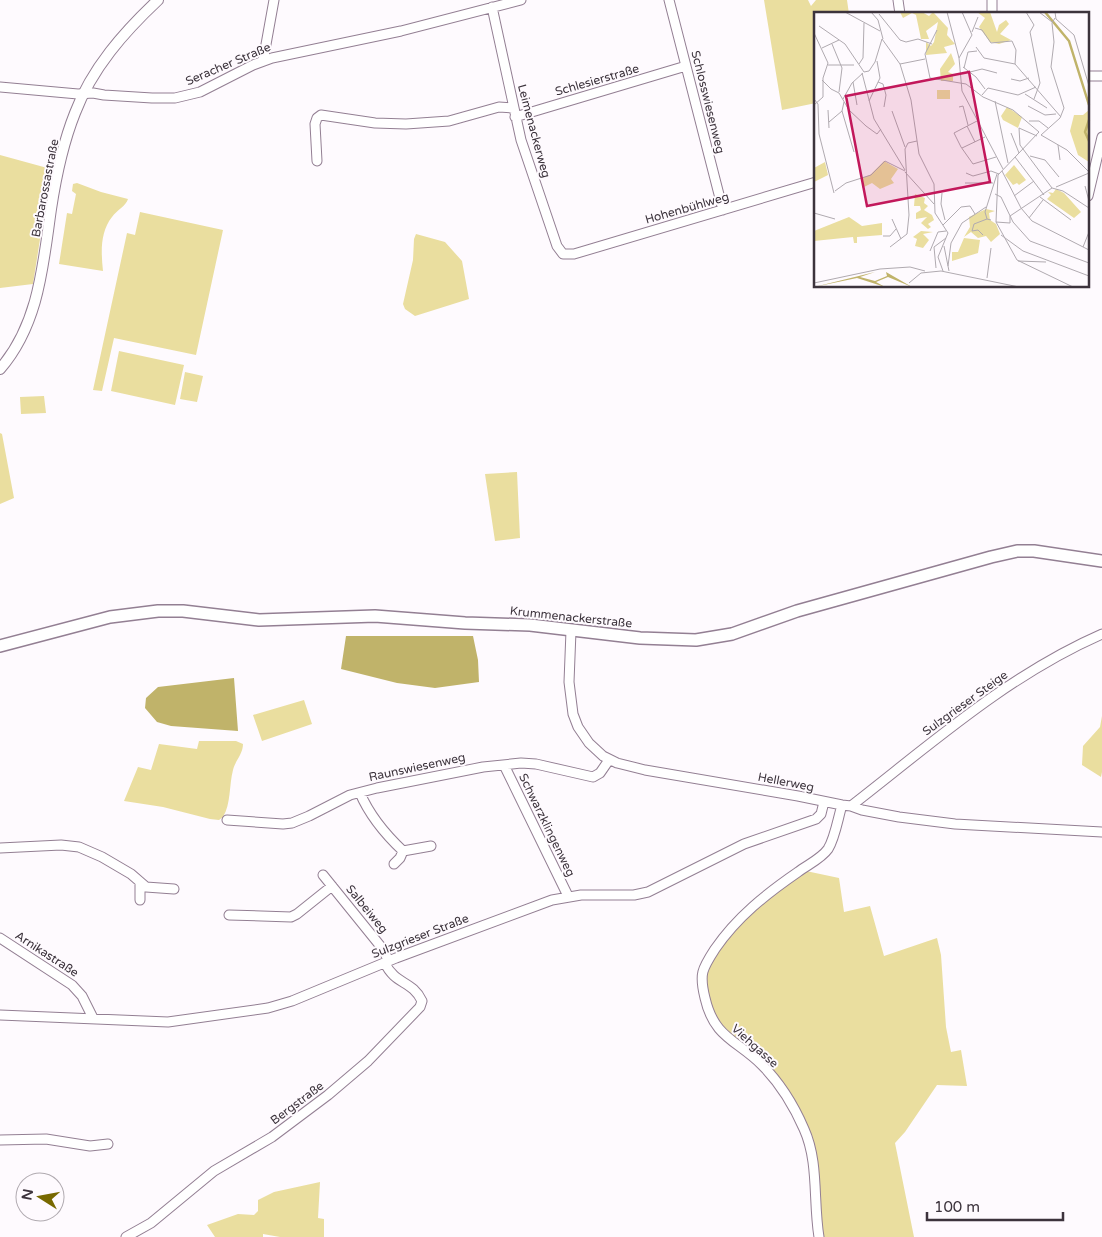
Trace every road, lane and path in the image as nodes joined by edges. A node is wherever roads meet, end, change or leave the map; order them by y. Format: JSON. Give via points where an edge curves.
{"nodes":[{"id":1,"x":158,"y":0,"type":"edge"},
{"id":2,"x":274,"y":0,"type":"edge"},
{"id":3,"x":521,"y":0,"type":"edge"},
{"id":4,"x":669,"y":0,"type":"edge"},
{"id":5,"x":492,"y":7,"type":"junction"},
{"id":6,"x":263,"y":61,"type":"junction"},
{"id":7,"x":686,"y":66,"type":"junction"},
{"id":8,"x":0,"y":87,"type":"edge"},
{"id":9,"x":84,"y":93,"type":"junction"},
{"id":10,"x":514,"y":112,"type":"junction"},
{"id":11,"x":1102,"y":137,"type":"edge"},
{"id":12,"x":318,"y":161,"type":"dead end"},
{"id":13,"x":814,"y":183,"type":"edge"},
{"id":14,"x":1090,"y":188,"type":"edge"},
{"id":15,"x":723,"y":210,"type":"junction"},
{"id":16,"x":565,"y":255,"type":"joint"},
{"id":17,"x":0,"y":369,"type":"edge"},
{"id":18,"x":1102,"y":561,"type":"edge"},
{"id":19,"x":571,"y":631,"type":"junction"},
{"id":20,"x":1102,"y":634,"type":"edge"},
{"id":21,"x":0,"y":646,"type":"edge"},
{"id":22,"x":609,"y":760,"type":"junction"},
{"id":23,"x":504,"y":765,"type":"junction"},
{"id":24,"x":360,"y":792,"type":"junction"},
{"id":25,"x":824,"y":802,"type":"junction"},
{"id":26,"x":846,"y":806,"type":"junction"},
{"id":27,"x":227,"y":820,"type":"dead end"},
{"id":28,"x":1102,"y":832,"type":"edge"},
{"id":29,"x":431,"y":846,"type":"dead end"},
{"id":30,"x":0,"y":848,"type":"edge"},
{"id":31,"x":402,"y":851,"type":"junction"},
{"id":32,"x":394,"y":864,"type":"dead end"},
{"id":33,"x":323,"y":875,"type":"dead end"},
{"id":34,"x":140,"y":883,"type":"junction"},
{"id":35,"x":332,"y":886,"type":"junction"},
{"id":36,"x":174,"y":889,"type":"dead end"},
{"id":37,"x":568,"y":896,"type":"junction"},
{"id":38,"x":140,"y":900,"type":"dead end"},
{"id":39,"x":229,"y":915,"type":"dead end"},
{"id":40,"x":0,"y":938,"type":"edge"},
{"id":41,"x":387,"y":962,"type":"junction"},
{"id":42,"x":0,"y":1015,"type":"edge"},
{"id":43,"x":93,"y":1018,"type":"junction"},
{"id":44,"x":0,"y":1140,"type":"edge"},
{"id":45,"x":108,"y":1144,"type":"dead end"},
{"id":46,"x":126,"y":1237,"type":"edge"},
{"id":47,"x":819,"y":1237,"type":"edge"}],
"edges":[{"from":1,"to":9,"type":"street","name":"Barbarossastraße","via":[[110,52]]},
{"from":2,"to":6,"type":"street"},
{"from":3,"to":5,"type":"street","name":"Seracher Straße"},
{"from":4,"to":7,"type":"street","name":"Schlosswiesenweg"},
{"from":5,"to":6,"type":"street","name":"Seracher Straße","via":[[393,33]]},
{"from":5,"to":10,"type":"street","name":"Leimenackerweg"},
{"from":6,"to":9,"type":"street","name":"Seracher Straße","via":[[188,96],[160,98]]},
{"from":7,"to":10,"type":"street","name":"Schlesierstraße"},
{"from":7,"to":15,"type":"street","name":"Schlosswiesenweg"},
{"from":8,"to":9,"type":"street","name":"Seracher Straße"},
{"from":9,"to":17,"type":"street","name":"Barbarossastraße","via":[[71,124],[58,172],[43,270],[34,305],[20,339]]},
{"from":10,"to":12,"type":"street","name":"Schlesierstraße","via":[[499,107],[443,122],[385,124],[324,115],[317,118],[315,126]]},
{"from":10,"to":16,"type":"street","name":"Leimenackerweg","via":[[557,246]]},
{"from":11,"to":14,"type":"street"},
{"from":13,"to":15,"type":"street","name":"Hohenbühlweg"},
{"from":15,"to":16,"type":"street","name":"Hohenbühlweg"},
{"from":18,"to":19,"type":"main road","name":"Krummenackerstraße","via":[[1039,551],[1017,551],[797,611],[732,634],[705,639],[647,639]]},
{"from":19,"to":21,"type":"main road","name":"Krummenackerstraße","via":[[530,625],[465,624],[375,616],[269,621],[158,611],[110,617]]},
{"from":19,"to":22,"type":"street","name":"Hellerweg","via":[[569,682],[573,714],[586,740]]},
{"from":20,"to":26,"type":"street","name":"Sulzgrieser Steige","via":[[1006,687]]},
{"from":22,"to":23,"type":"street","name":"Raunswiesenweg","via":[[593,777],[541,765]]},
{"from":22,"to":25,"type":"street","name":"Hellerweg","via":[[645,770]]},
{"from":23,"to":24,"type":"street","name":"Raunswiesenweg"},
{"from":23,"to":37,"type":"street","name":"Schwarzklingenweg"},
{"from":24,"to":27,"type":"street","name":"Raunswiesenweg","via":[[309,816],[283,824]]},
{"from":24,"to":31,"type":"street","via":[[366,805]]},
{"from":25,"to":26,"type":"street","name":"Hellerweg"},
{"from":25,"to":37,"type":"street","name":"Sulzgrieser Straße","via":[[816,819],[744,844],[648,892]]},
{"from":26,"to":28,"type":"street","name":"Hellerweg","via":[[947,823]]},
{"from":26,"to":47,"type":"street","name":"Viehgasse","via":[[827,850],[747,910],[704,965],[702,974],[707,1009],[713,1022],[764,1067],[785,1095],[804,1130],[811,1150]]},
{"from":29,"to":31,"type":"street"},
{"from":30,"to":34,"type":"street","via":[[79,847],[131,874]]},
{"from":31,"to":32,"type":"street"},
{"from":33,"to":35,"type":"street","name":"Salbeiweg"},
{"from":34,"to":36,"type":"street","via":[[151,888]]},
{"from":34,"to":38,"type":"street"},
{"from":35,"to":39,"type":"street","via":[[293,916]]},
{"from":35,"to":41,"type":"street","name":"Salbeiweg","via":[[382,948]]},
{"from":37,"to":41,"type":"street","name":"Sulzgrieser Straße"},
{"from":40,"to":43,"type":"street","name":"Arnikastraße","via":[[72,985],[82,996]]},
{"from":41,"to":43,"type":"street","name":"Sulzgrieser Straße","via":[[268,1008],[168,1022]]},
{"from":41,"to":46,"type":"street","name":"Bergstraße","via":[[391,974],[417,992],[422,1001],[420,1007],[368,1061],[328,1096],[272,1137],[214,1171],[151,1223]]},
{"from":42,"to":43,"type":"street","name":"Sulzgrieser Straße"},
{"from":44,"to":45,"type":"street","via":[[41,1139],[90,1146]]}]}
